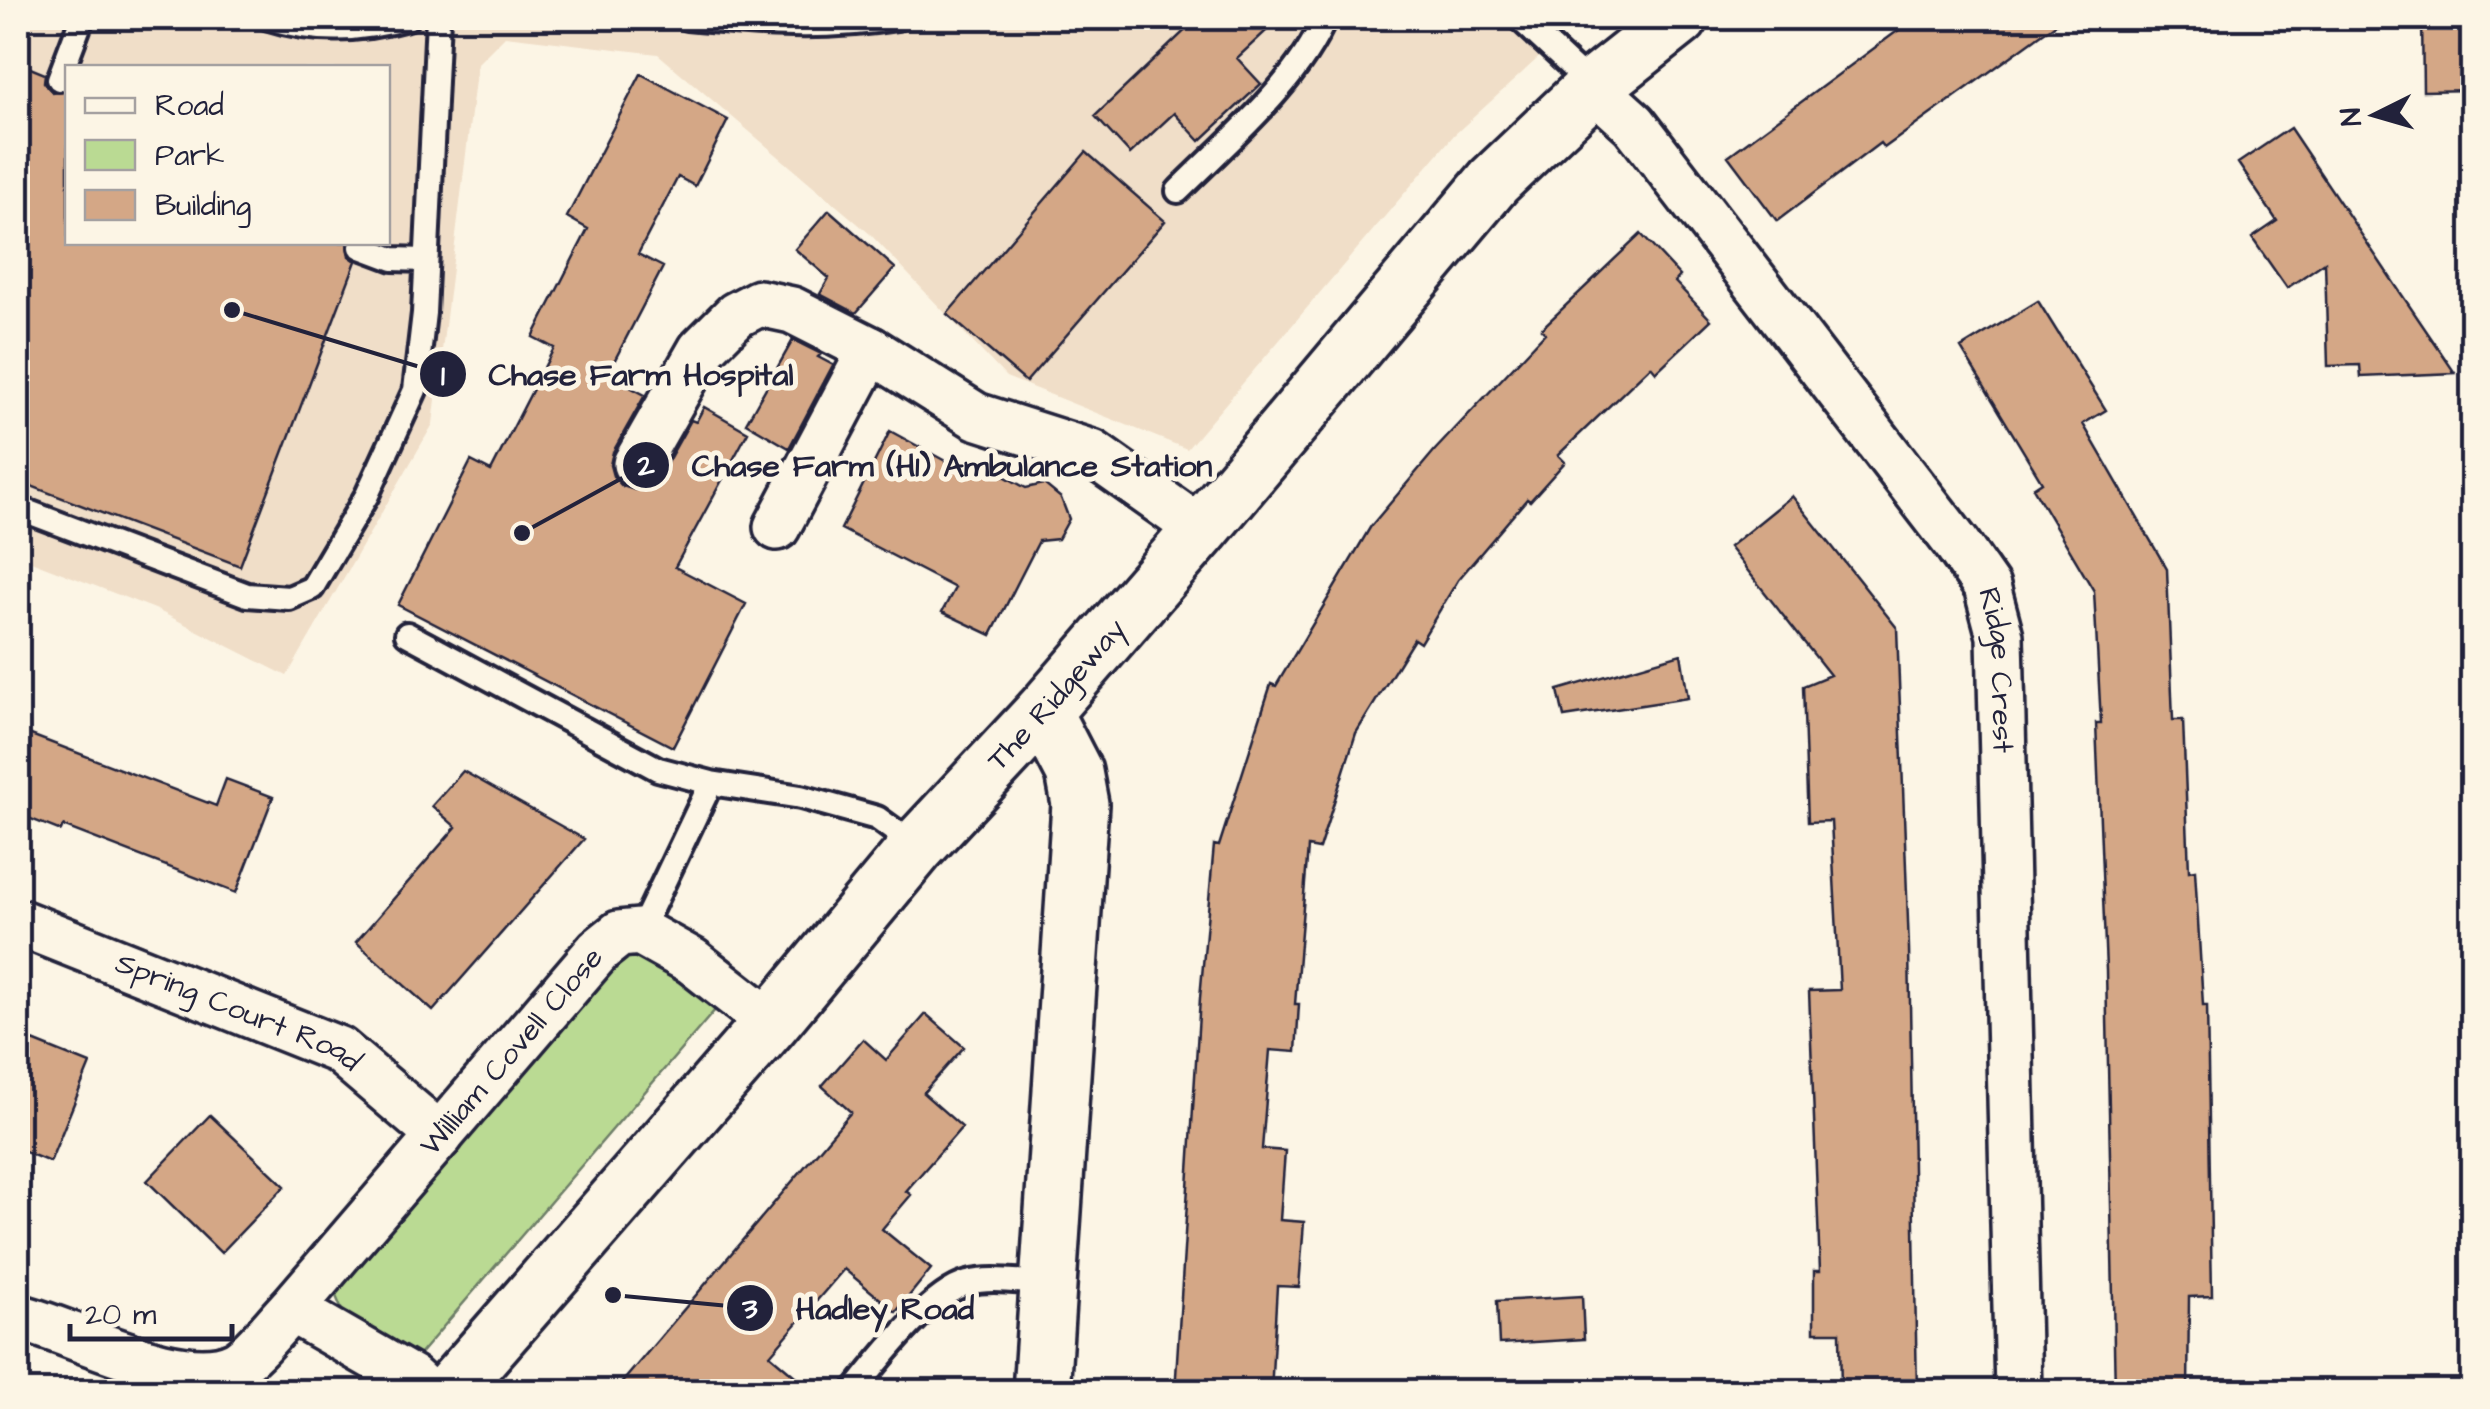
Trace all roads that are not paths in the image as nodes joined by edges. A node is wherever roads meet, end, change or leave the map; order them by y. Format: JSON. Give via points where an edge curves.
{"nodes":[{"id":1,"x":82,"y":18,"type":"edge"},
{"id":2,"x":269,"y":18,"type":"edge"},
{"id":3,"x":408,"y":18,"type":"edge"},
{"id":4,"x":438,"y":18,"type":"edge"},
{"id":5,"x":687,"y":18,"type":"edge"},
{"id":6,"x":896,"y":18,"type":"edge"},
{"id":7,"x":1325,"y":18,"type":"edge"},
{"id":8,"x":1518,"y":18,"type":"edge"},
{"id":9,"x":1680,"y":18,"type":"edge"},
{"id":10,"x":59,"y":79,"type":"dead end"},
{"id":11,"x":1593,"y":87,"type":"junction"},
{"id":12,"x":1178,"y":191,"type":"dead end"},
{"id":13,"x":361,"y":247,"type":"dead end"},
{"id":14,"x":425,"y":260,"type":"junction"},
{"id":15,"x":871,"y":350,"type":"junction"},
{"id":16,"x":636,"y":464,"type":"dead end"},
{"id":17,"x":18,"y":508,"type":"edge"},
{"id":18,"x":777,"y":527,"type":"dead end"},
{"id":19,"x":1201,"y":530,"type":"junction"},
{"id":20,"x":407,"y":634,"type":"dead end"},
{"id":21,"x":1043,"y":712,"type":"junction"},
{"id":22,"x":711,"y":783,"type":"junction"},
{"id":23,"x":917,"y":847,"type":"junction"},
{"id":24,"x":18,"y":922,"type":"edge"},
{"id":25,"x":640,"y":932,"type":"junction"},
{"id":26,"x":771,"y":1023,"type":"junction"},
{"id":27,"x":440,"y":1136,"type":"junction"},
{"id":28,"x":1048,"y":1283,"type":"junction"},
{"id":29,"x":291,"y":1308,"type":"junction"},
{"id":30,"x":18,"y":1318,"type":"edge"},
{"id":31,"x":426,"y":1392,"type":"edge"},
{"id":32,"x":449,"y":1392,"type":"edge"},
{"id":33,"x":853,"y":1392,"type":"edge"},
{"id":34,"x":1041,"y":1392,"type":"edge"},
{"id":35,"x":2018,"y":1392,"type":"edge"}],
"edges":[{"from":1,"to":10,"type":"lane"},
{"from":2,"to":3,"type":"lane","via":[[337,30]]},
{"from":4,"to":14,"type":"lane"},
{"from":5,"to":6,"type":"lane","via":[[845,26]]},
{"from":7,"to":12,"type":"lane","via":[[1268,101]]},
{"from":8,"to":11,"type":"lane"},
{"from":9,"to":11,"type":"main road","name":"The Ridgeway"},
{"from":11,"to":19,"type":"main road","name":"The Ridgeway","via":[[1494,181]]},
{"from":11,"to":35,"type":"street","name":"Ridge Crest","via":[[1634,124],[1987,587],[2000,636]]},
{"from":13,"to":14,"type":"lane","via":[[393,259]]},
{"from":14,"to":17,"type":"lane","via":[[414,390],[367,495],[312,588],[289,598],[247,595]]},
{"from":15,"to":16,"type":"street","via":[[792,310],[759,303],[736,314],[701,350]]},
{"from":15,"to":18,"type":"street"},
{"from":15,"to":19,"type":"street","via":[[976,416],[1092,453]]},
{"from":19,"to":21,"type":"main road","name":"The Ridgeway"},
{"from":20,"to":22,"type":"lane","via":[[658,770]]},
{"from":21,"to":23,"type":"main road","name":"The Ridgeway"},
{"from":21,"to":28,"type":"main road","via":[[1074,772],[1080,804]]},
{"from":22,"to":23,"type":"lane","via":[[877,818]]},
{"from":22,"to":25,"type":"lane"},
{"from":23,"to":26,"type":"main road","name":"The Ridgeway"},
{"from":24,"to":27,"type":"street","name":"Spring Court Road","via":[[339,1050]]},
{"from":25,"to":26,"type":"street","name":"William Covell Close","via":[[692,961]]},
{"from":25,"to":27,"type":"street","name":"William Covell Close","via":[[620,934],[599,950]]},
{"from":26,"to":32,"type":"main road","name":"The Ridgeway"},
{"from":27,"to":29,"type":"street","name":"William Covell Close"},
{"from":28,"to":33,"type":"lane","via":[[971,1282],[950,1290]]},
{"from":28,"to":34,"type":"main road"},
{"from":29,"to":30,"type":"street","name":"William Covell Close","via":[[238,1364],[204,1372],[159,1366]]},
{"from":29,"to":31,"type":"street"}]}
